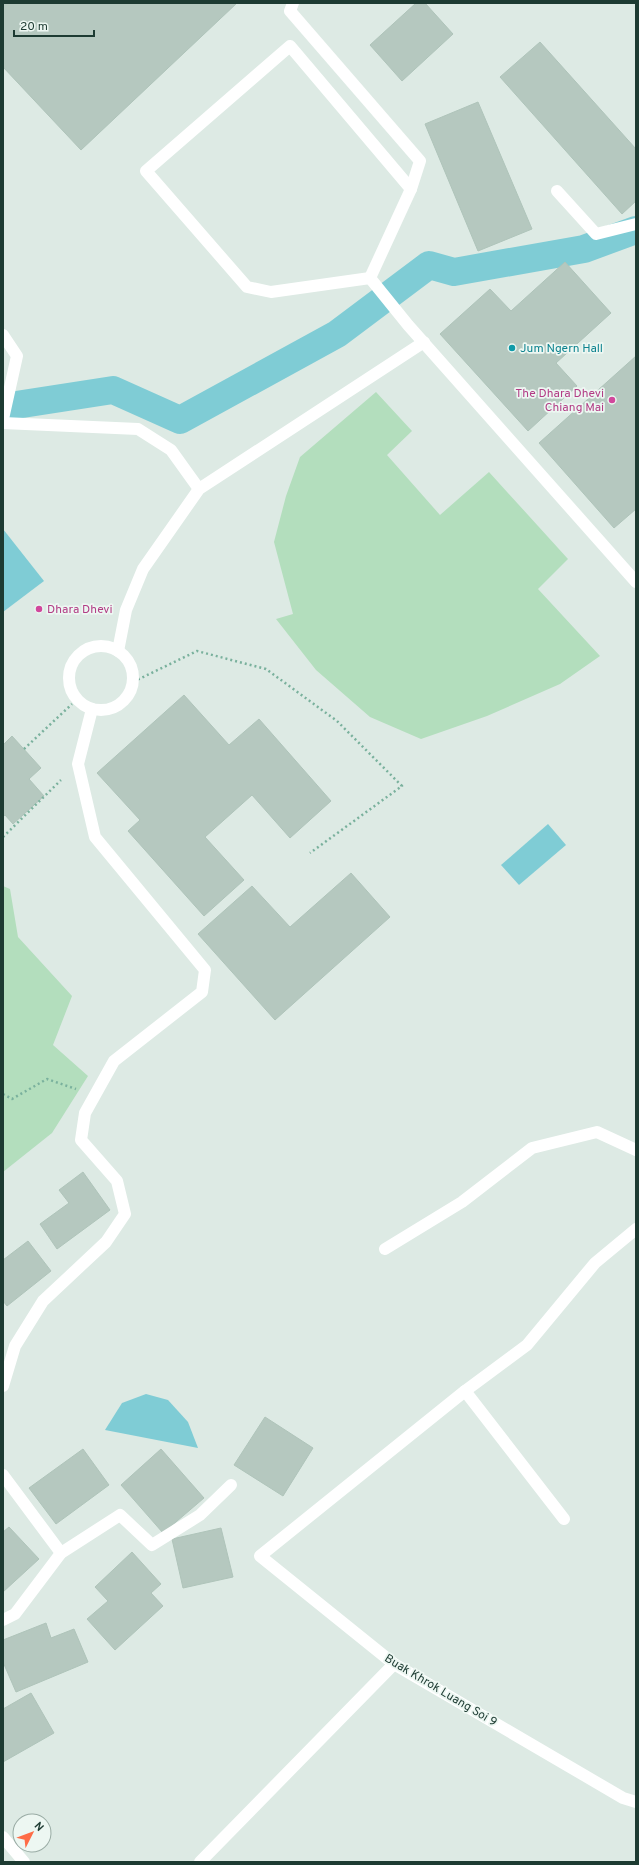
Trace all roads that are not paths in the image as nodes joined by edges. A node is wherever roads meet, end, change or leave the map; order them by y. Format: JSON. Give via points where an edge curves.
{"nodes":[{"id":1,"x":293,"y":3,"type":"edge"},
{"id":2,"x":411,"y":189,"type":"junction"},
{"id":3,"x":557,"y":191,"type":"dead end"},
{"id":4,"x":636,"y":224,"type":"edge"},
{"id":5,"x":370,"y":278,"type":"junction"},
{"id":6,"x":3,"y":335,"type":"edge"},
{"id":7,"x":424,"y":342,"type":"junction"},
{"id":8,"x":3,"y":419,"type":"edge"},
{"id":9,"x":3,"y":423,"type":"edge"},
{"id":10,"x":199,"y":489,"type":"junction"},
{"id":11,"x":636,"y":582,"type":"edge"},
{"id":12,"x":118,"y":651,"type":"junction"},
{"id":13,"x":92,"y":709,"type":"junction"},
{"id":14,"x":636,"y":1150,"type":"edge"},
{"id":15,"x":636,"y":1229,"type":"edge"},
{"id":16,"x":385,"y":1249,"type":"dead end"},
{"id":17,"x":3,"y":1386,"type":"edge"},
{"id":18,"x":465,"y":1391,"type":"junction"},
{"id":19,"x":3,"y":1475,"type":"edge"},
{"id":20,"x":231,"y":1485,"type":"dead end"},
{"id":21,"x":564,"y":1519,"type":"dead end"},
{"id":22,"x":61,"y":1553,"type":"junction"},
{"id":23,"x":3,"y":1620,"type":"edge"},
{"id":24,"x":394,"y":1664,"type":"junction"},
{"id":25,"x":636,"y":1802,"type":"edge"},
{"id":26,"x":3,"y":1837,"type":"edge"},
{"id":27,"x":24,"y":1862,"type":"edge"},
{"id":28,"x":200,"y":1862,"type":"edge"}],
"edges":[{"from":1,"to":2,"type":"street","via":[[290,11],[420,161]]},
{"from":2,"to":5,"type":"street"},
{"from":2,"to":5,"type":"street","via":[[290,46],[146,171],[247,288],[271,292]]},
{"from":3,"to":4,"type":"street","via":[[596,234]]},
{"from":5,"to":7,"type":"street"},
{"from":6,"to":8,"type":"street","via":[[17,356]]},
{"from":7,"to":10,"type":"street"},
{"from":7,"to":11,"type":"street"},
{"from":9,"to":10,"type":"street","via":[[138,429],[171,450]]},
{"from":10,"to":12,"type":"street","via":[[143,569],[126,610]]},
{"from":12,"to":13,"type":"street","via":[[132,669],[133,680],[128,696],[120,704],[103,710]]},
{"from":12,"to":13,"type":"street","via":[[96,646],[84,650],[70,667],[70,686],[76,699]]},
{"from":13,"to":17,"type":"street","via":[[78,764],[95,837],[205,970],[202,992],[114,1061],[94,1094],[85,1113],[81,1140],[117,1181],[125,1214],[106,1242],[43,1301],[15,1346]]},
{"from":14,"to":16,"type":"street","via":[[597,1132],[532,1148],[462,1202]]},
{"from":15,"to":18,"type":"street","via":[[595,1263],[527,1345]]},
{"from":18,"to":21,"type":"street"},
{"from":18,"to":24,"type":"street","name":"Buak Khrok Luang Soi 9","via":[[260,1556]]},
{"from":19,"to":22,"type":"street"},
{"from":20,"to":22,"type":"street","via":[[200,1515],[152,1545],[120,1515]]},
{"from":22,"to":23,"type":"street","via":[[15,1614]]},
{"from":24,"to":25,"type":"street","name":"Buak Khrok Luang Soi 9","via":[[623,1798]]},
{"from":24,"to":28,"type":"street"},
{"from":26,"to":27,"type":"street"}]}
